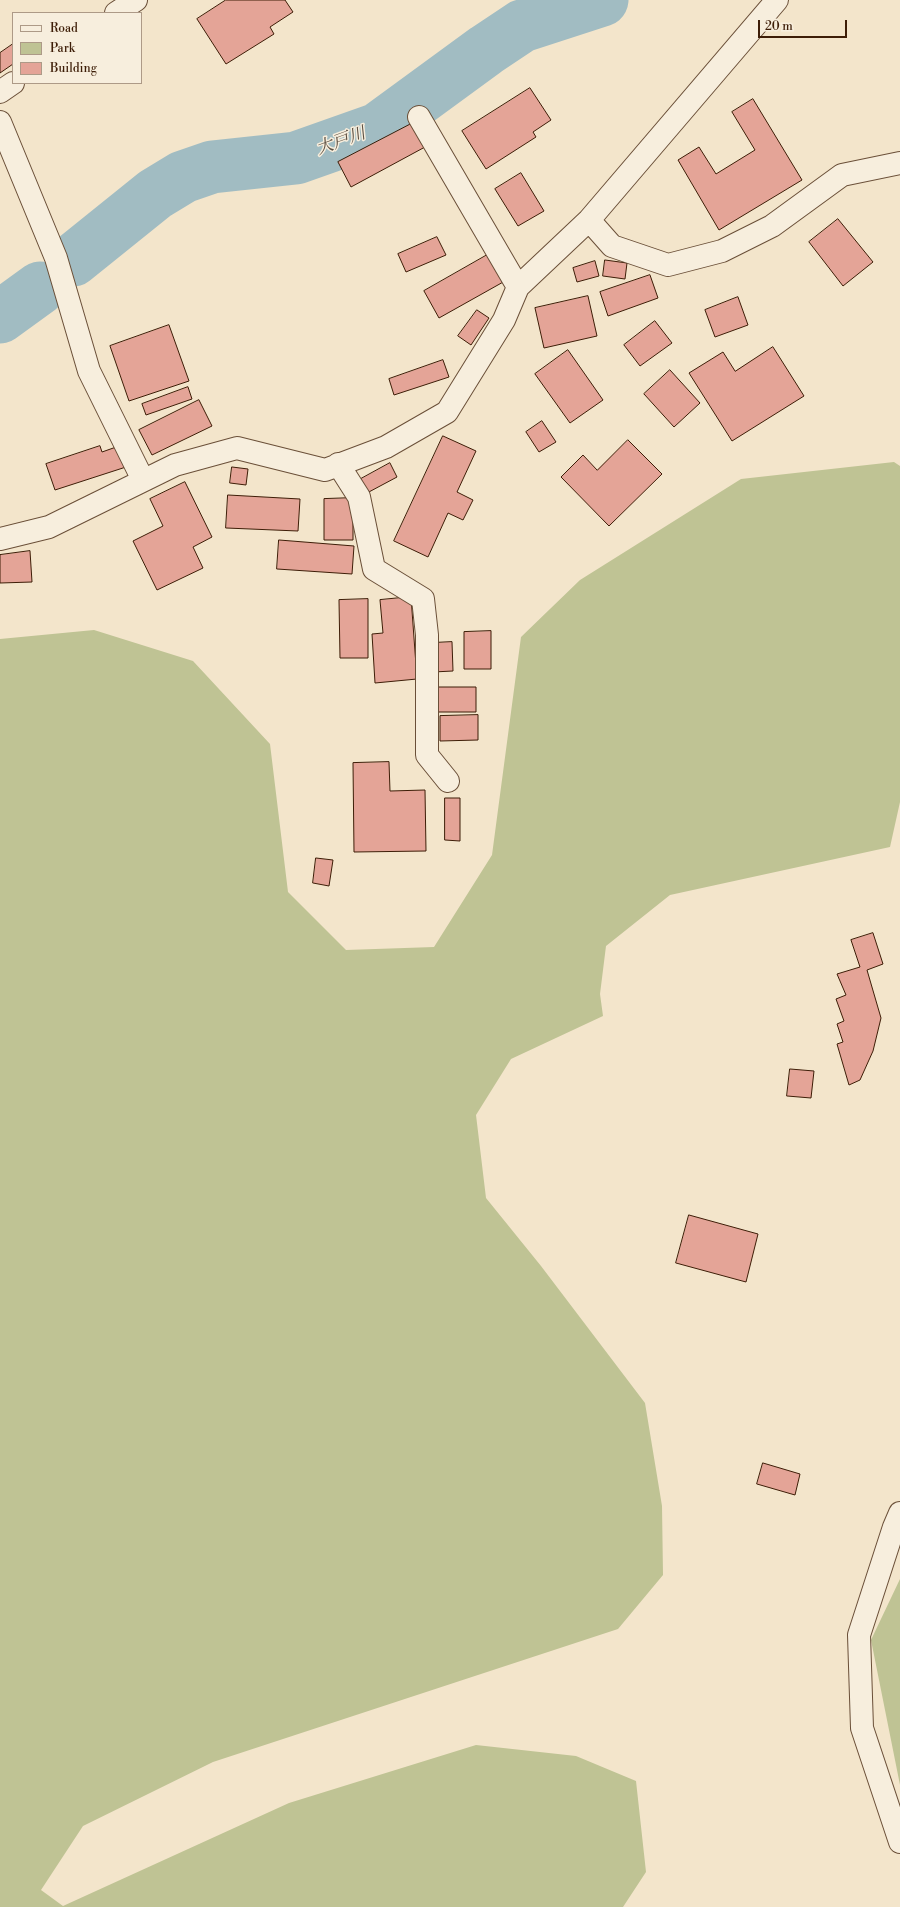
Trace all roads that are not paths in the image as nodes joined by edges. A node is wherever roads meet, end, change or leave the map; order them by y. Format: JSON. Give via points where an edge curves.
{"nodes":[{"id":1,"x":136,"y":0,"type":"edge"},
{"id":2,"x":777,"y":0,"type":"edge"},
{"id":3,"x":118,"y":12,"type":"edge"},
{"id":4,"x":12,"y":84,"type":"edge"},
{"id":5,"x":0,"y":92,"type":"edge"},
{"id":6,"x":419,"y":117,"type":"dead end"},
{"id":7,"x":2,"y":133,"type":"edge"},
{"id":8,"x":900,"y":163,"type":"edge"},
{"id":9,"x":589,"y":220,"type":"junction"},
{"id":10,"x":518,"y":288,"type":"junction"},
{"id":11,"x":338,"y":464,"type":"junction"},
{"id":12,"x":143,"y":480,"type":"junction"},
{"id":13,"x":0,"y":539,"type":"edge"},
{"id":14,"x":448,"y":781,"type":"dead end"},
{"id":15,"x":900,"y":1513,"type":"edge"},
{"id":16,"x":900,"y":1842,"type":"edge"}],
"edges":[{"from":1,"to":3,"type":"street"},
{"from":2,"to":9,"type":"street"},
{"from":4,"to":5,"type":"street"},
{"from":6,"to":10,"type":"street"},
{"from":7,"to":12,"type":"street","via":[[56,258],[90,371]]},
{"from":8,"to":9,"type":"street","via":[[842,175],[772,226],[722,251],[668,265],[612,246]]},
{"from":9,"to":10,"type":"street"},
{"from":10,"to":11,"type":"street","via":[[504,320],[447,412],[386,446]]},
{"from":11,"to":12,"type":"street","via":[[325,470],[237,448],[175,465]]},
{"from":11,"to":14,"type":"street","via":[[359,497],[374,569],[423,599],[427,635],[427,755]]},
{"from":12,"to":13,"type":"street","via":[[50,527]]},
{"from":15,"to":16,"type":"street","via":[[859,1635],[862,1728]]}]}
